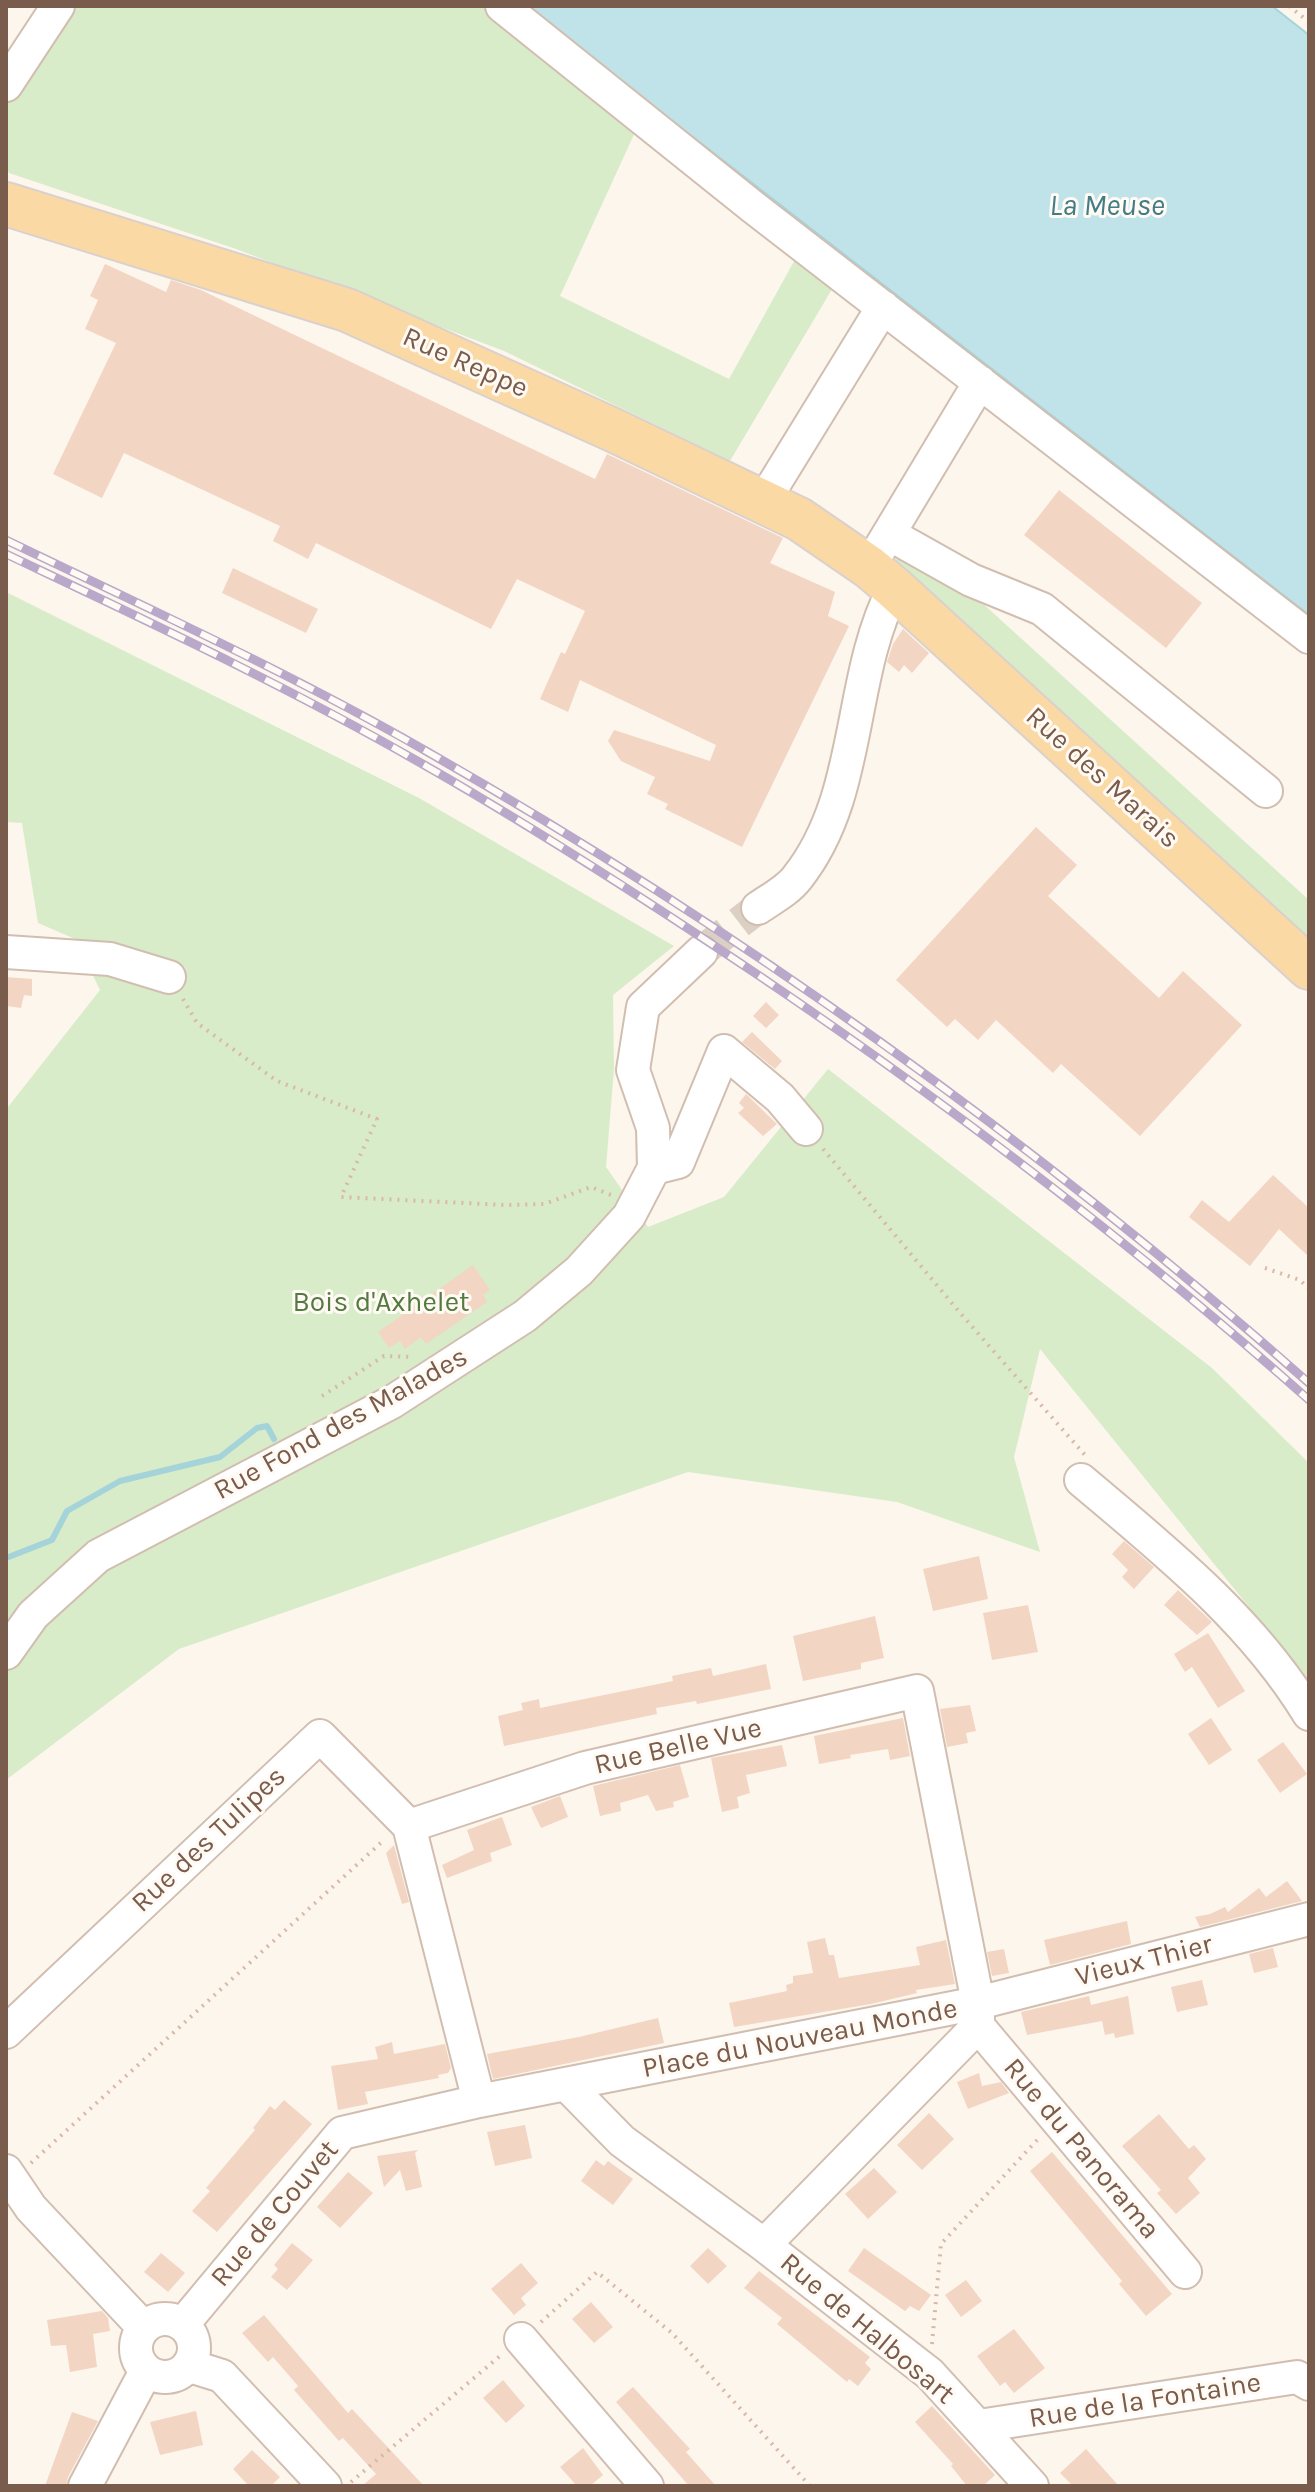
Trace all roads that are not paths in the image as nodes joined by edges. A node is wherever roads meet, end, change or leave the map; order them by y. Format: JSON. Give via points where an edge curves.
{"nodes":[{"id":1,"x":58,"y":6,"type":"edge"},
{"id":2,"x":502,"y":6,"type":"edge"},
{"id":3,"x":6,"y":85,"type":"edge"},
{"id":4,"x":6,"y":204,"type":"edge"},
{"id":5,"x":883,"y":307,"type":"junction"},
{"id":6,"x":980,"y":382,"type":"junction"},
{"id":7,"x":763,"y":502,"type":"junction"},
{"id":8,"x":884,"y":563,"type":"junction"},
{"id":9,"x":1309,"y":637,"type":"edge"},
{"id":10,"x":1266,"y":791,"type":"dead end"},
{"id":11,"x":758,"y":908,"type":"tunnel mouth"},
{"id":12,"x":6,"y":952,"type":"edge"},
{"id":13,"x":701,"y":952,"type":"tunnel mouth"},
{"id":14,"x":1309,"y":968,"type":"edge"},
{"id":15,"x":169,"y":977,"type":"road end"},
{"id":16,"x":806,"y":1129,"type":"road end"},
{"id":17,"x":654,"y":1168,"type":"junction"},
{"id":18,"x":1088,"y":1473,"type":"road end"},
{"id":19,"x":6,"y":1653,"type":"edge"},
{"id":20,"x":1309,"y":1714,"type":"edge"},
{"id":21,"x":409,"y":1826,"type":"junction"},
{"id":22,"x":1309,"y":1919,"type":"edge"},
{"id":23,"x":978,"y":2014,"type":"junction"},
{"id":24,"x":6,"y":2032,"type":"edge"},
{"id":25,"x":567,"y":2085,"type":"junction"},
{"id":26,"x":479,"y":2101,"type":"junction"},
{"id":27,"x":9,"y":2176,"type":"edge"},
{"id":28,"x":764,"y":2245,"type":"junction"},
{"id":29,"x":1185,"y":2272,"type":"dead end"},
{"id":30,"x":183,"y":2324,"type":"junction"},
{"id":31,"x":144,"y":2328,"type":"junction"},
{"id":32,"x":521,"y":2339,"type":"road end"},
{"id":33,"x":190,"y":2366,"type":"junction"},
{"id":34,"x":146,"y":2371,"type":"junction"},
{"id":35,"x":1305,"y":2374,"type":"edge"},
{"id":36,"x":979,"y":2426,"type":"junction"},
{"id":37,"x":85,"y":2486,"type":"edge"},
{"id":38,"x":325,"y":2486,"type":"edge"},
{"id":39,"x":647,"y":2486,"type":"edge"},
{"id":40,"x":1032,"y":2486,"type":"edge"}],
"edges":[{"from":1,"to":3,"type":"street"},
{"from":2,"to":5,"type":"street"},
{"from":4,"to":7,"type":"main road","name":"Rue Reppe","via":[[347,310]]},
{"from":5,"to":6,"type":"street"},
{"from":5,"to":7,"type":"street"},
{"from":6,"to":8,"type":"street"},
{"from":6,"to":9,"type":"street"},
{"from":7,"to":8,"type":"main road","name":"Rue Reppe"},
{"from":8,"to":10,"type":"street","via":[[971,580],[1042,609]]},
{"from":8,"to":11,"type":"street","via":[[880,616],[840,795],[821,843],[796,881]]},
{"from":8,"to":14,"type":"main road","name":"Rue des Marais"},
{"from":12,"to":15,"type":"street","via":[[110,959]]},
{"from":13,"to":17,"type":"street","name":"Rue Fond des Malades","via":[[643,1007],[633,1070],[653,1128]]},
{"from":16,"to":17,"type":"street","name":"Rue Fond des Malades","via":[[780,1098],[724,1051],[678,1162]]},
{"from":17,"to":19,"type":"street","name":"Rue Fond des Malades","via":[[629,1216],[579,1271],[525,1316],[392,1402],[98,1556],[33,1615]]},
{"from":18,"to":20,"type":"street","via":[[1212,1593]]},
{"from":21,"to":23,"type":"street","name":"Rue Belle Vue","via":[[585,1768],[917,1691]]},
{"from":21,"to":24,"type":"street","name":"Rue des Tulipes","via":[[320,1736]]},
{"from":21,"to":26,"type":"street"},
{"from":22,"to":23,"type":"street","name":"Vieux Thier"},
{"from":23,"to":25,"type":"street","name":"Place du Nouveau Monde"},
{"from":23,"to":28,"type":"street","name":"Place du Nouveau Monde"},
{"from":23,"to":29,"type":"street","name":"Rue du Panorama","via":[[1057,2119]]},
{"from":25,"to":26,"type":"street","name":"Rue de Couvet"},
{"from":25,"to":28,"type":"street","via":[[622,2141]]},
{"from":26,"to":30,"type":"street","name":"Rue de Couvet","via":[[342,2133]]},
{"from":27,"to":31,"type":"street","via":[[31,2208]]},
{"from":28,"to":36,"type":"street","name":"Rue de Halbosart","via":[[930,2374]]},
{"from":30,"to":31,"type":"street","via":[[170,2318]]},
{"from":30,"to":33,"type":"street","via":[[195,2344]]},
{"from":31,"to":34,"type":"street","via":[[136,2342],[137,2358]]},
{"from":32,"to":39,"type":"street"},
{"from":33,"to":34,"type":"street","via":[[177,2377],[160,2378]]},
{"from":33,"to":38,"type":"street","via":[[222,2376]]},
{"from":34,"to":37,"type":"street"},
{"from":35,"to":36,"type":"street","name":"Rue de la Fontaine"},
{"from":36,"to":40,"type":"street","name":"Rue de Halbosart"}]}
